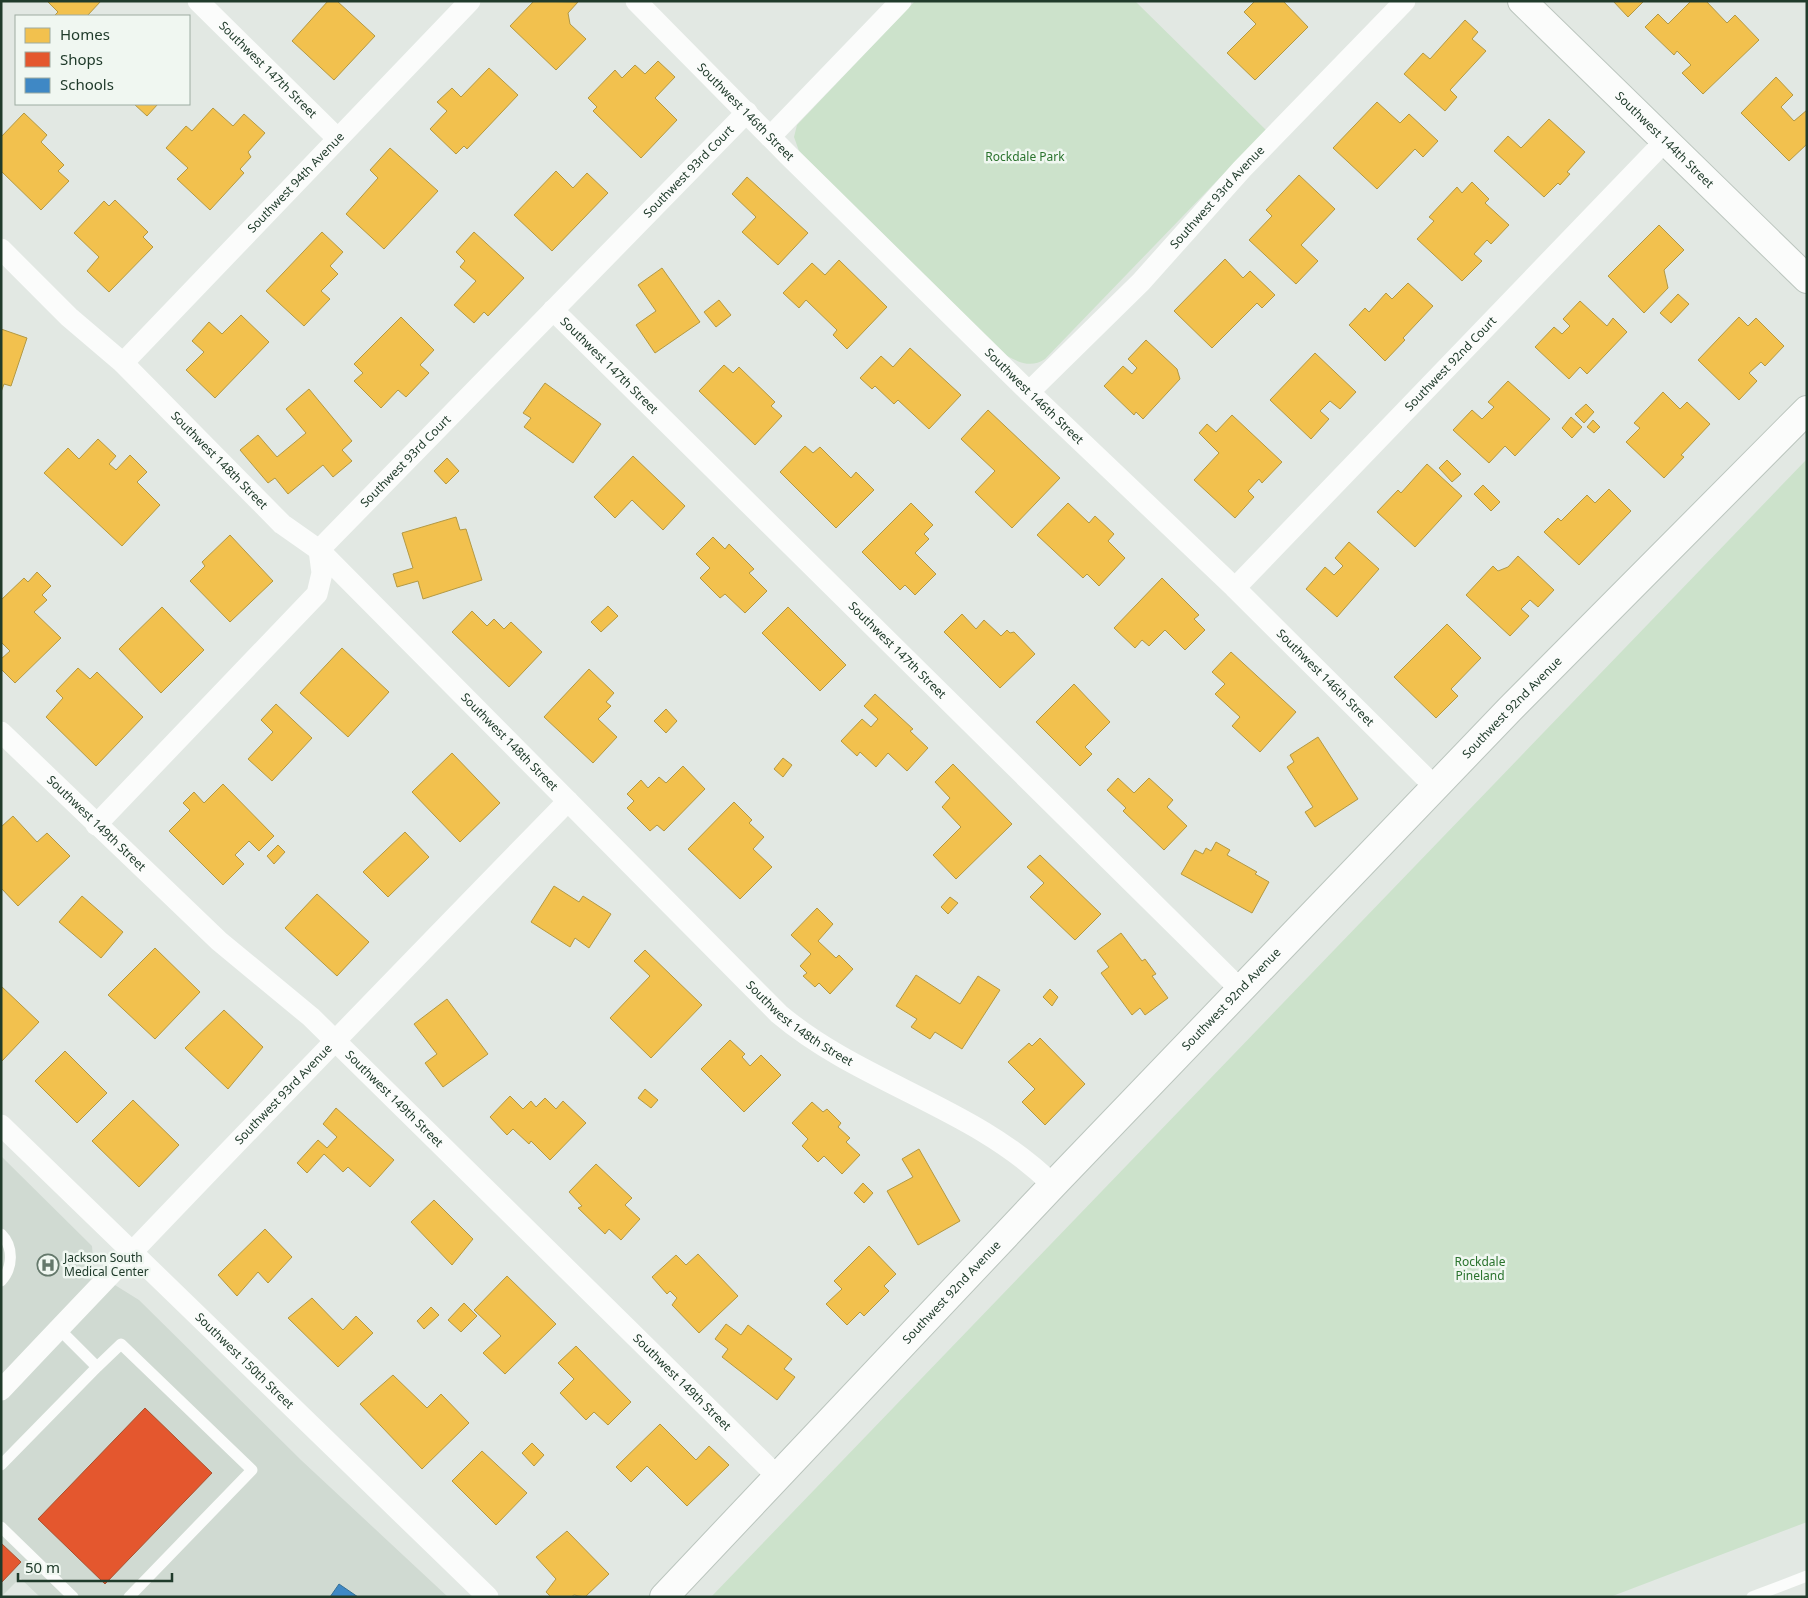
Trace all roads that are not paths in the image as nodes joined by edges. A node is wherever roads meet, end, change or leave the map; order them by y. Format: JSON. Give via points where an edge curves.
{"nodes":[{"id":1,"x":198,"y":1,"type":"edge"},
{"id":2,"x":470,"y":1,"type":"edge"},
{"id":3,"x":636,"y":1,"type":"edge"},
{"id":4,"x":901,"y":1,"type":"edge"},
{"id":5,"x":1405,"y":1,"type":"edge"},
{"id":6,"x":1522,"y":1,"type":"edge"},
{"id":7,"x":747,"y":112,"type":"junction"},
{"id":8,"x":770,"y":137,"type":"junction"},
{"id":9,"x":337,"y":138,"type":"junction"},
{"id":10,"x":1666,"y":140,"type":"junction"},
{"id":11,"x":1,"y":249,"type":"edge"},
{"id":12,"x":1807,"y":279,"type":"edge"},
{"id":13,"x":553,"y":310,"type":"junction"},
{"id":14,"x":123,"y":363,"type":"junction"},
{"id":15,"x":1029,"y":392,"type":"junction"},
{"id":16,"x":1807,"y":410,"type":"edge"},
{"id":17,"x":319,"y":550,"type":"junction"},
{"id":18,"x":1235,"y":588,"type":"junction"},
{"id":19,"x":1,"y":732,"type":"edge"},
{"id":20,"x":1435,"y":787,"type":"junction"},
{"id":21,"x":568,"y":801,"type":"junction"},
{"id":22,"x":96,"y":825,"type":"junction"},
{"id":23,"x":1241,"y":990,"type":"junction"},
{"id":24,"x":336,"y":1042,"type":"junction"},
{"id":25,"x":1,"y":1125,"type":"edge"},
{"id":26,"x":1053,"y":1185,"type":"junction"},
{"id":27,"x":1,"y":1234,"type":"edge"},
{"id":28,"x":131,"y":1251,"type":"junction"},
{"id":29,"x":1,"y":1281,"type":"edge"},
{"id":30,"x":59,"y":1329,"type":"junction"},
{"id":31,"x":97,"y":1367,"type":"junction"},
{"id":32,"x":1,"y":1390,"type":"edge"},
{"id":33,"x":1,"y":1465,"type":"edge"},
{"id":34,"x":777,"y":1476,"type":"junction"},
{"id":35,"x":1,"y":1527,"type":"edge"},
{"id":36,"x":1807,"y":1576,"type":"edge"},
{"id":37,"x":73,"y":1597,"type":"edge"},
{"id":38,"x":129,"y":1597,"type":"edge"},
{"id":39,"x":488,"y":1597,"type":"edge"},
{"id":40,"x":664,"y":1597,"type":"edge"},
{"id":41,"x":1752,"y":1597,"type":"edge"}],
"edges":[{"from":1,"to":9,"type":"street","name":"Southwest 147th Street"},
{"from":2,"to":9,"type":"street","name":"Southwest 94th Avenue"},
{"from":3,"to":7,"type":"street","name":"Southwest 146th Street"},
{"from":4,"to":8,"type":"street"},
{"from":5,"to":15,"type":"street","name":"Southwest 93rd Avenue","via":[[1242,169],[1141,282]]},
{"from":6,"to":10,"type":"street","name":"Southwest 144th Street"},
{"from":7,"to":8,"type":"street","name":"Southwest 146th Street"},
{"from":7,"to":13,"type":"street","name":"Southwest 93rd Court"},
{"from":8,"to":15,"type":"street","name":"Southwest 146th Street"},
{"from":9,"to":14,"type":"street","name":"Southwest 94th Avenue"},
{"from":10,"to":12,"type":"street","name":"Southwest 144th Street"},
{"from":10,"to":18,"type":"street","name":"Southwest 92nd Court"},
{"from":11,"to":14,"type":"street","name":"Southwest 148th Street","via":[[69,318]]},
{"from":13,"to":17,"type":"street","name":"Southwest 93rd Court"},
{"from":13,"to":23,"type":"street","name":"Southwest 147th Street"},
{"from":14,"to":17,"type":"street","name":"Southwest 148th Street","via":[[282,524]]},
{"from":15,"to":18,"type":"street","name":"Southwest 146th Street"},
{"from":16,"to":20,"type":"street","name":"Southwest 92nd Avenue"},
{"from":17,"to":21,"type":"street","name":"Southwest 148th Street"},
{"from":17,"to":22,"type":"street","via":[[322,573],[317,594]]},
{"from":18,"to":20,"type":"street","name":"Southwest 146th Street"},
{"from":19,"to":22,"type":"street","name":"Southwest 149th Street"},
{"from":20,"to":23,"type":"street","name":"Southwest 92nd Avenue"},
{"from":21,"to":24,"type":"street","name":"Southwest 93rd Avenue"},
{"from":21,"to":26,"type":"street","name":"Southwest 148th Street","via":[[750,987],[796,1029],[840,1058],[976,1128],[1032,1164]]},
{"from":22,"to":24,"type":"street","name":"Southwest 149th Street","via":[[219,942],[311,1017]]},
{"from":23,"to":26,"type":"street","name":"Southwest 92nd Avenue"},
{"from":24,"to":28,"type":"street","name":"Southwest 93rd Avenue"},
{"from":24,"to":34,"type":"street","name":"Southwest 149th Street"},
{"from":25,"to":28,"type":"street","name":"Southwest 150th Street"},
{"from":26,"to":34,"type":"street","name":"Southwest 92nd Avenue"},
{"from":27,"to":29,"type":"lane","via":[[8,1241],[11,1261]]},
{"from":28,"to":30,"type":"street","name":"Southwest 93rd Avenue"},
{"from":28,"to":39,"type":"street","name":"Southwest 150th Street"},
{"from":30,"to":31,"type":"lane"},
{"from":30,"to":32,"type":"street","name":"Southwest 93rd Avenue"},
{"from":31,"to":33,"type":"lane"},
{"from":31,"to":38,"type":"lane","via":[[120,1344],[252,1470]]},
{"from":34,"to":40,"type":"street","name":"Southwest 92nd Avenue"},
{"from":35,"to":37,"type":"lane"},
{"from":36,"to":41,"type":"lane"}]}
